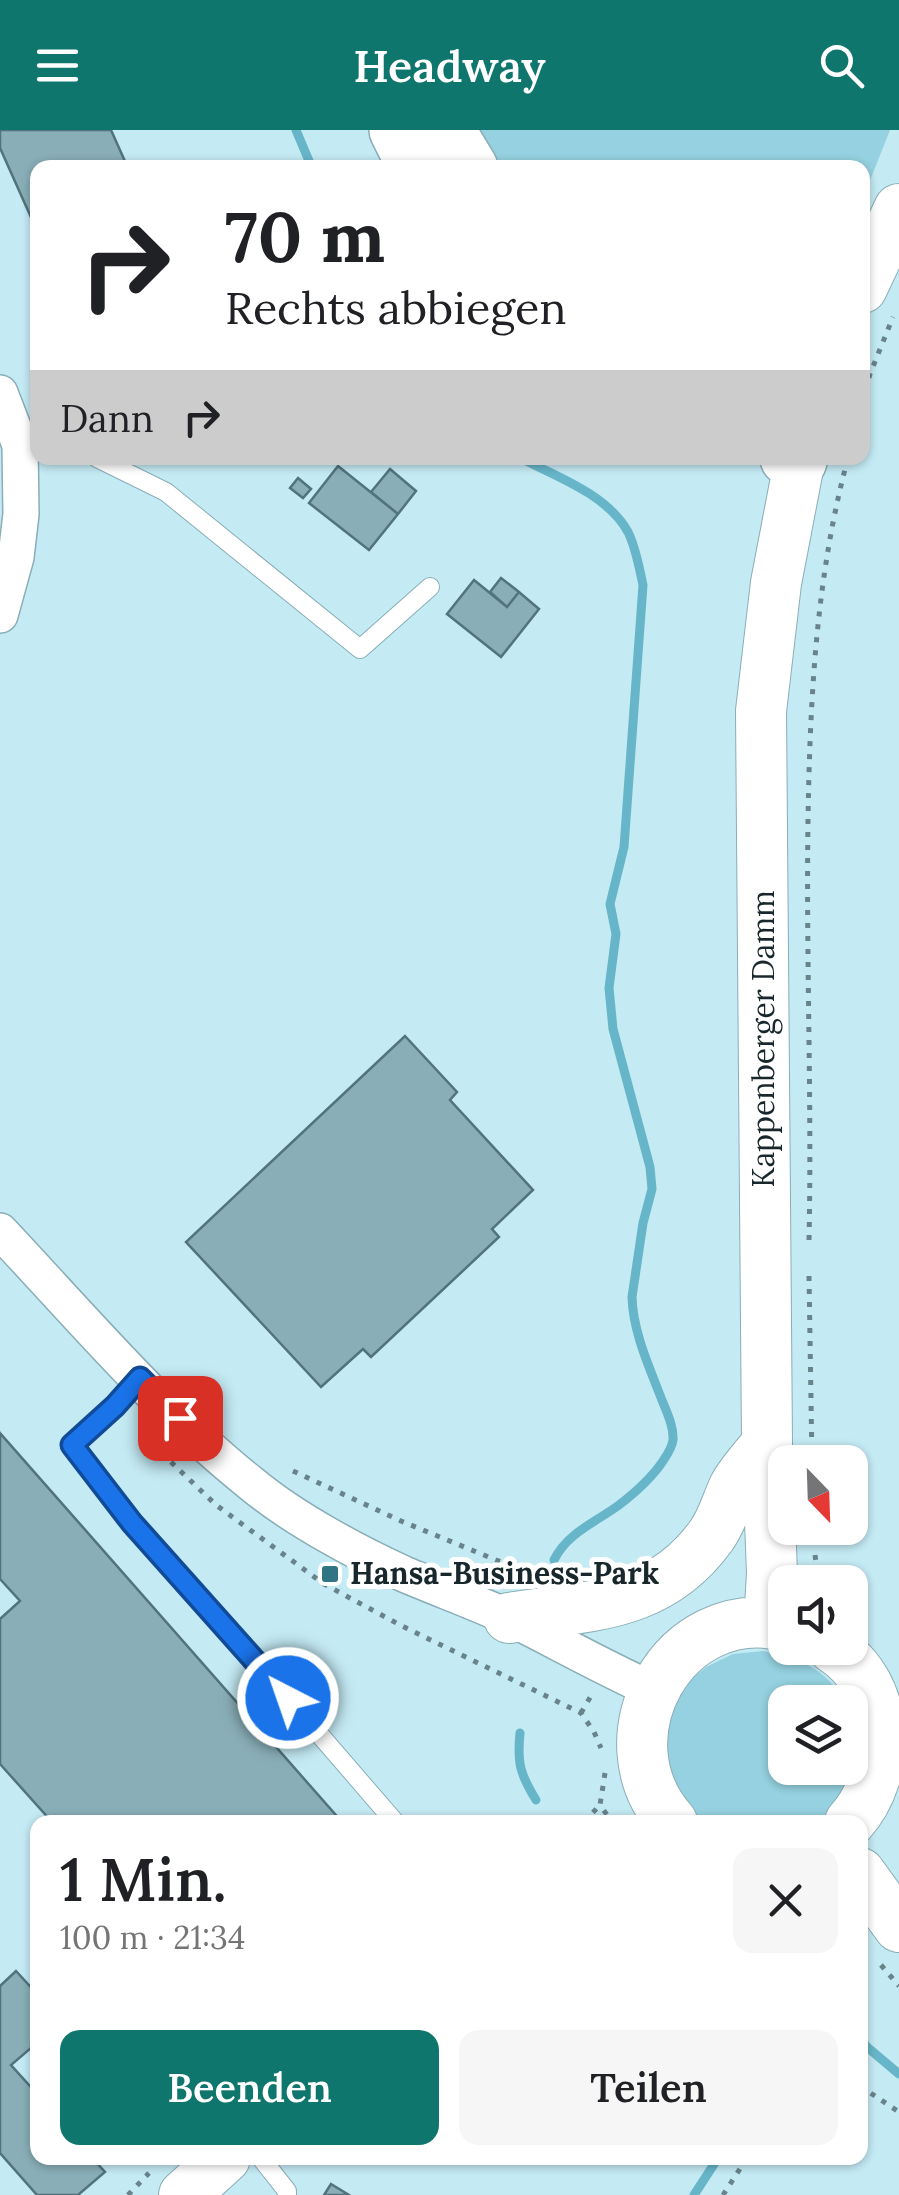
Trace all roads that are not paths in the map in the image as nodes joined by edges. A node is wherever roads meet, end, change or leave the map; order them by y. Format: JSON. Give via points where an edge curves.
{"nodes":[{"id":1,"x":397,"y":130,"type":"edge"},
{"id":2,"x":447,"y":130,"type":"edge"},
{"id":3,"x":412,"y":160,"type":"edge"},
{"id":4,"x":465,"y":160,"type":"edge"},
{"id":5,"x":899,"y":210,"type":"edge"},
{"id":6,"x":870,"y":271,"type":"edge"},
{"id":7,"x":0,"y":393,"type":"edge"},
{"id":8,"x":29,"y":445,"type":"edge"},
{"id":9,"x":111,"y":465,"type":"edge"},
{"id":10,"x":807,"y":465,"type":"edge"},
{"id":11,"x":430,"y":587,"type":"dead end"},
{"id":12,"x":0,"y":615,"type":"edge"},
{"id":13,"x":0,"y":1232,"type":"edge"},
{"id":14,"x":140,"y":1378,"type":"junction"},
{"id":15,"x":767,"y":1444,"type":"junction"},
{"id":16,"x":772,"y":1565,"type":"edge"},
{"id":17,"x":509,"y":1618,"type":"junction"},
{"id":18,"x":768,"y":1624,"type":"edge"},
{"id":19,"x":852,"y":1665,"type":"edge"},
{"id":20,"x":653,"y":1690,"type":"junction"},
{"id":21,"x":389,"y":1815,"type":"edge"},
{"id":22,"x":665,"y":1815,"type":"edge"},
{"id":23,"x":857,"y":1815,"type":"edge"},
{"id":24,"x":868,"y":1884,"type":"edge"},
{"id":25,"x":899,"y":1927,"type":"edge"},
{"id":26,"x":217,"y":2165,"type":"edge"},
{"id":27,"x":267,"y":2165,"type":"edge"},
{"id":28,"x":184,"y":2195,"type":"edge"},
{"id":29,"x":287,"y":2195,"type":"edge"}],
"edges":[{"from":1,"to":3,"type":"highway"},
{"from":2,"to":4,"type":"highway"},
{"from":5,"to":6,"type":"main road"},
{"from":7,"to":8,"type":"street"},
{"from":8,"to":12,"type":"street","via":[[16,557]]},
{"from":9,"to":11,"type":"lane","via":[[166,492],[360,648]]},
{"from":10,"to":15,"type":"main road","name":"Kappenberger Damm","via":[[776,584],[761,711]]},
{"from":13,"to":14,"type":"street"},
{"from":14,"to":17,"type":"street","via":[[255,1487],[316,1527]]},
{"from":14,"to":21,"type":"lane","via":[[72,1445],[132,1523]]},
{"from":15,"to":16,"type":"main road","name":"Kappenberger Damm"},
{"from":15,"to":17,"type":"main road","via":[[736,1484],[713,1533],[683,1568],[628,1599]]},
{"from":17,"to":20,"type":"street"},
{"from":18,"to":20,"type":"main road","via":[[734,1626],[701,1639],[673,1661]]},
{"from":19,"to":23,"type":"main road","via":[[870,1688],[881,1728],[879,1769]]},
{"from":20,"to":22,"type":"main road","via":[[642,1723],[642,1757]]},
{"from":24,"to":25,"type":"main road"},
{"from":26,"to":28,"type":"main road"},
{"from":27,"to":29,"type":"lane"}]}
